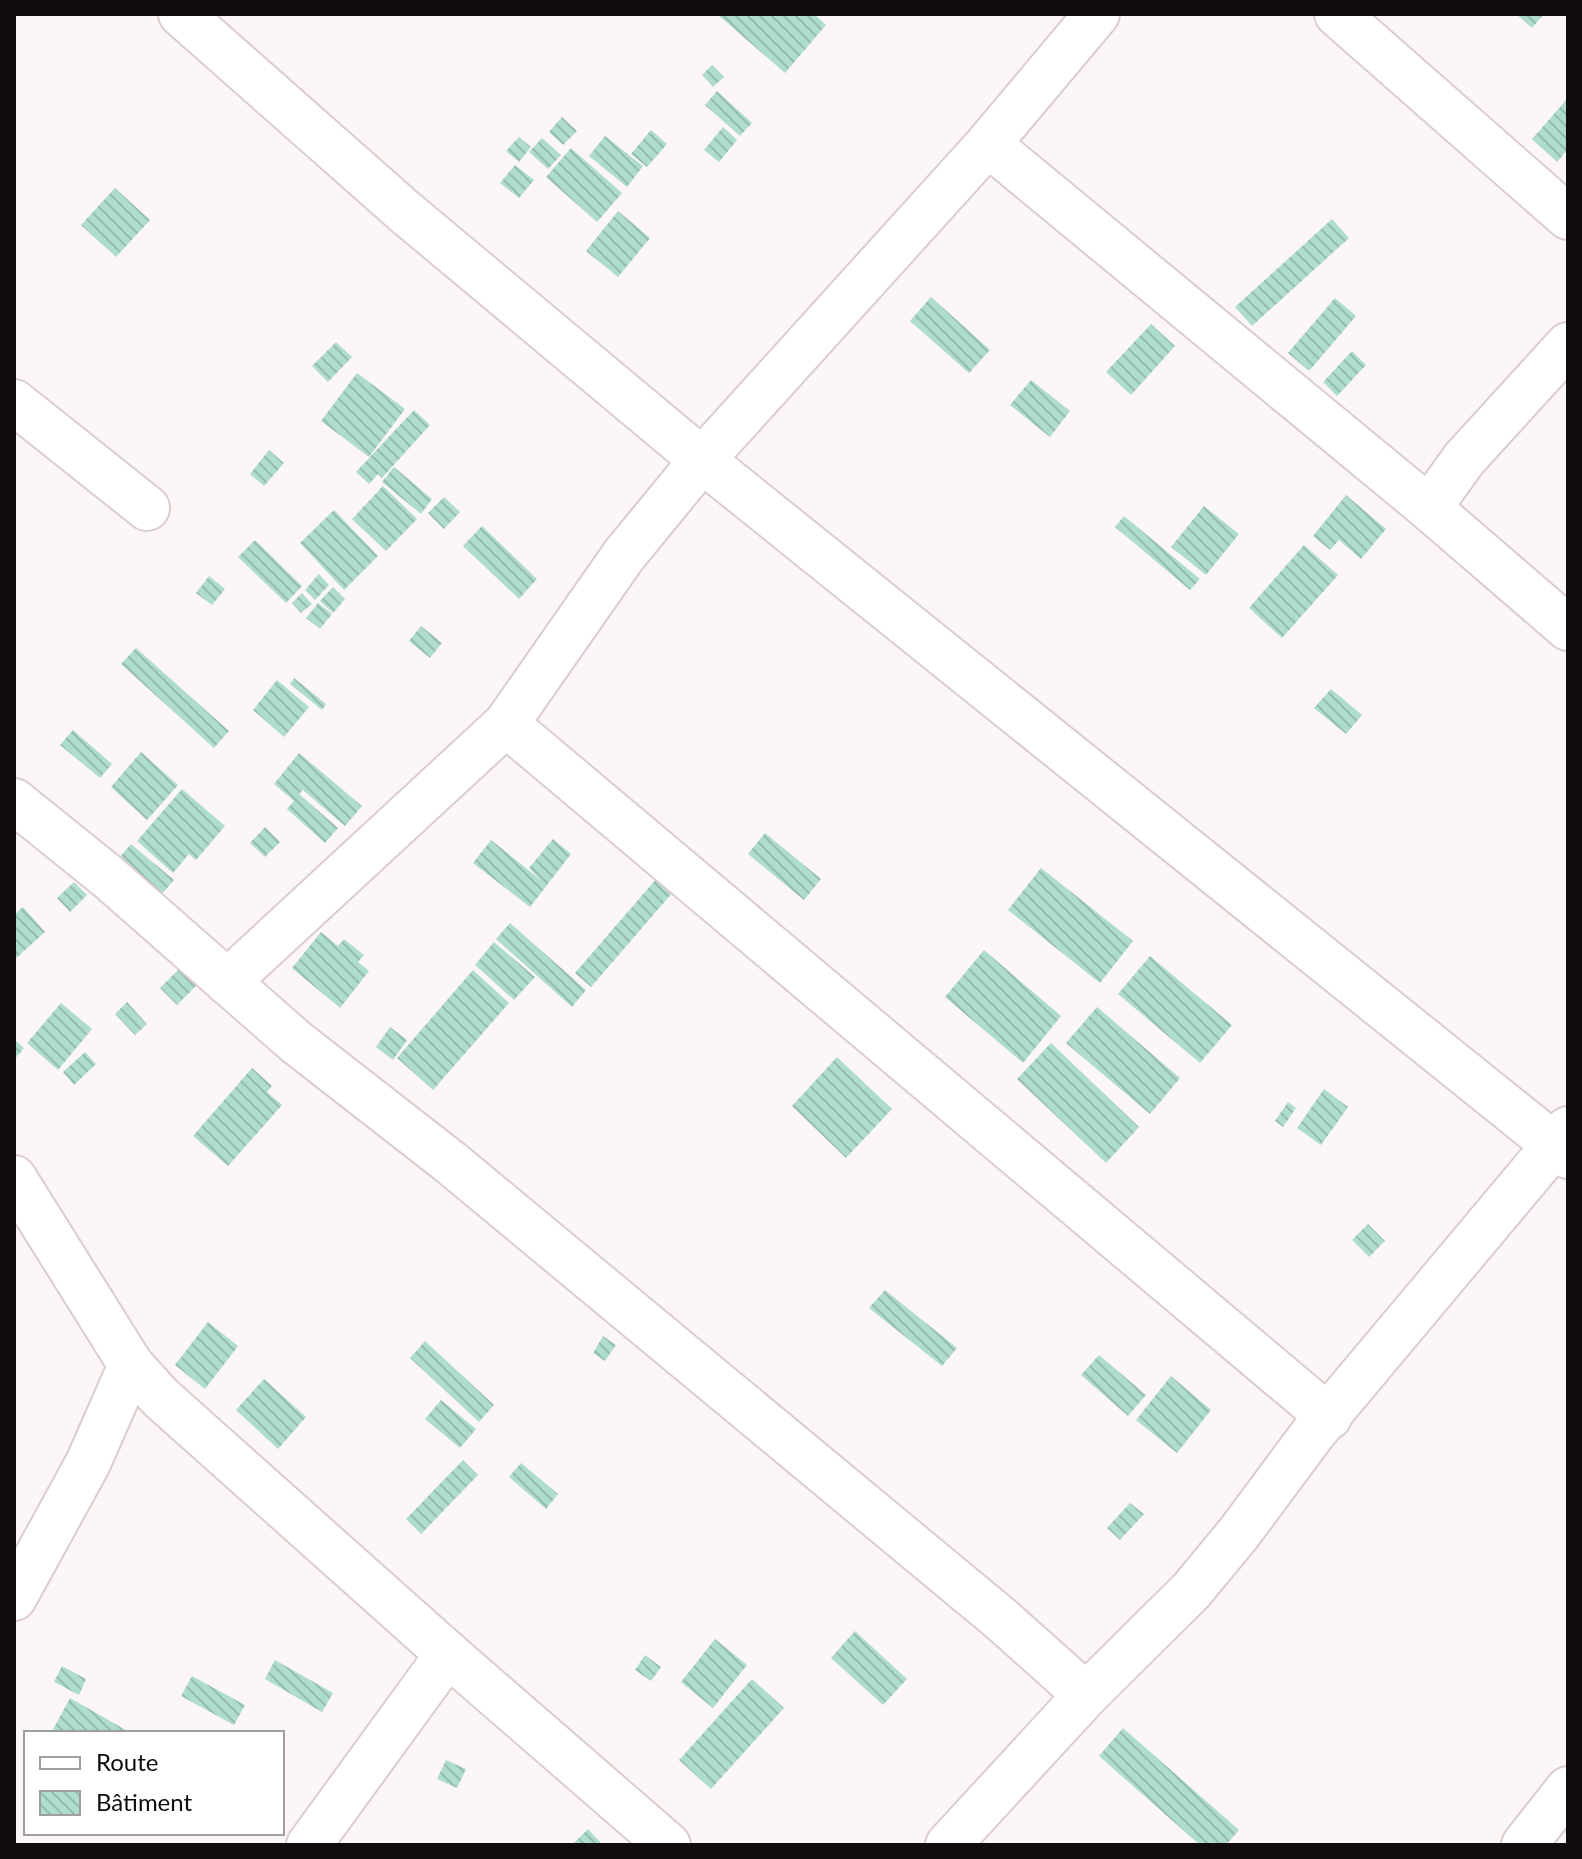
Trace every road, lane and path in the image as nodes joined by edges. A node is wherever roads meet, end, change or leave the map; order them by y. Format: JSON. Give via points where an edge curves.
{"nodes":[{"id":1,"x":181,"y":14,"type":"edge"},
{"id":2,"x":1097,"y":14,"type":"edge"},
{"id":3,"x":1337,"y":14,"type":"edge"},
{"id":4,"x":988,"y":144,"type":"junction"},
{"id":5,"x":1568,"y":217,"type":"edge"},
{"id":6,"x":1568,"y":345,"type":"edge"},
{"id":7,"x":14,"y":402,"type":"edge"},
{"id":8,"x":702,"y":460,"type":"junction"},
{"id":9,"x":147,"y":508,"type":"dead end"},
{"id":10,"x":1429,"y":508,"type":"junction"},
{"id":11,"x":1568,"y":628,"type":"edge"},
{"id":12,"x":506,"y":724,"type":"junction"},
{"id":13,"x":14,"y":801,"type":"edge"},
{"id":14,"x":227,"y":982,"type":"junction"},
{"id":15,"x":1564,"y":1144,"type":"edge"},
{"id":16,"x":14,"y":1178,"type":"edge"},
{"id":17,"x":131,"y":1365,"type":"junction"},
{"id":18,"x":1329,"y":1417,"type":"junction"},
{"id":19,"x":14,"y":1598,"type":"edge"},
{"id":20,"x":448,"y":1654,"type":"junction"},
{"id":21,"x":1086,"y":1695,"type":"junction"},
{"id":22,"x":1568,"y":1789,"type":"edge"},
{"id":23,"x":309,"y":1845,"type":"edge"},
{"id":24,"x":668,"y":1845,"type":"edge"},
{"id":25,"x":948,"y":1845,"type":"edge"},
{"id":26,"x":1524,"y":1845,"type":"edge"}],
"edges":[{"from":1,"to":8,"type":"street","via":[[405,212]]},
{"from":2,"to":4,"type":"street"},
{"from":3,"to":5,"type":"street"},
{"from":4,"to":8,"type":"street"},
{"from":4,"to":10,"type":"street"},
{"from":6,"to":10,"type":"street","via":[[1464,459]]},
{"from":7,"to":9,"type":"street"},
{"from":8,"to":12,"type":"street","via":[[617,565]]},
{"from":8,"to":15,"type":"street"},
{"from":10,"to":11,"type":"street"},
{"from":12,"to":14,"type":"street"},
{"from":12,"to":18,"type":"street"},
{"from":13,"to":14,"type":"street"},
{"from":14,"to":21,"type":"street","via":[[1001,1619]]},
{"from":15,"to":18,"type":"street"},
{"from":16,"to":17,"type":"street"},
{"from":17,"to":19,"type":"street","via":[[88,1463]]},
{"from":17,"to":20,"type":"street","via":[[185,1422]]},
{"from":18,"to":21,"type":"street","via":[[1191,1591]]},
{"from":20,"to":23,"type":"street"},
{"from":20,"to":24,"type":"street"},
{"from":21,"to":25,"type":"street"},
{"from":22,"to":26,"type":"street"}]}
